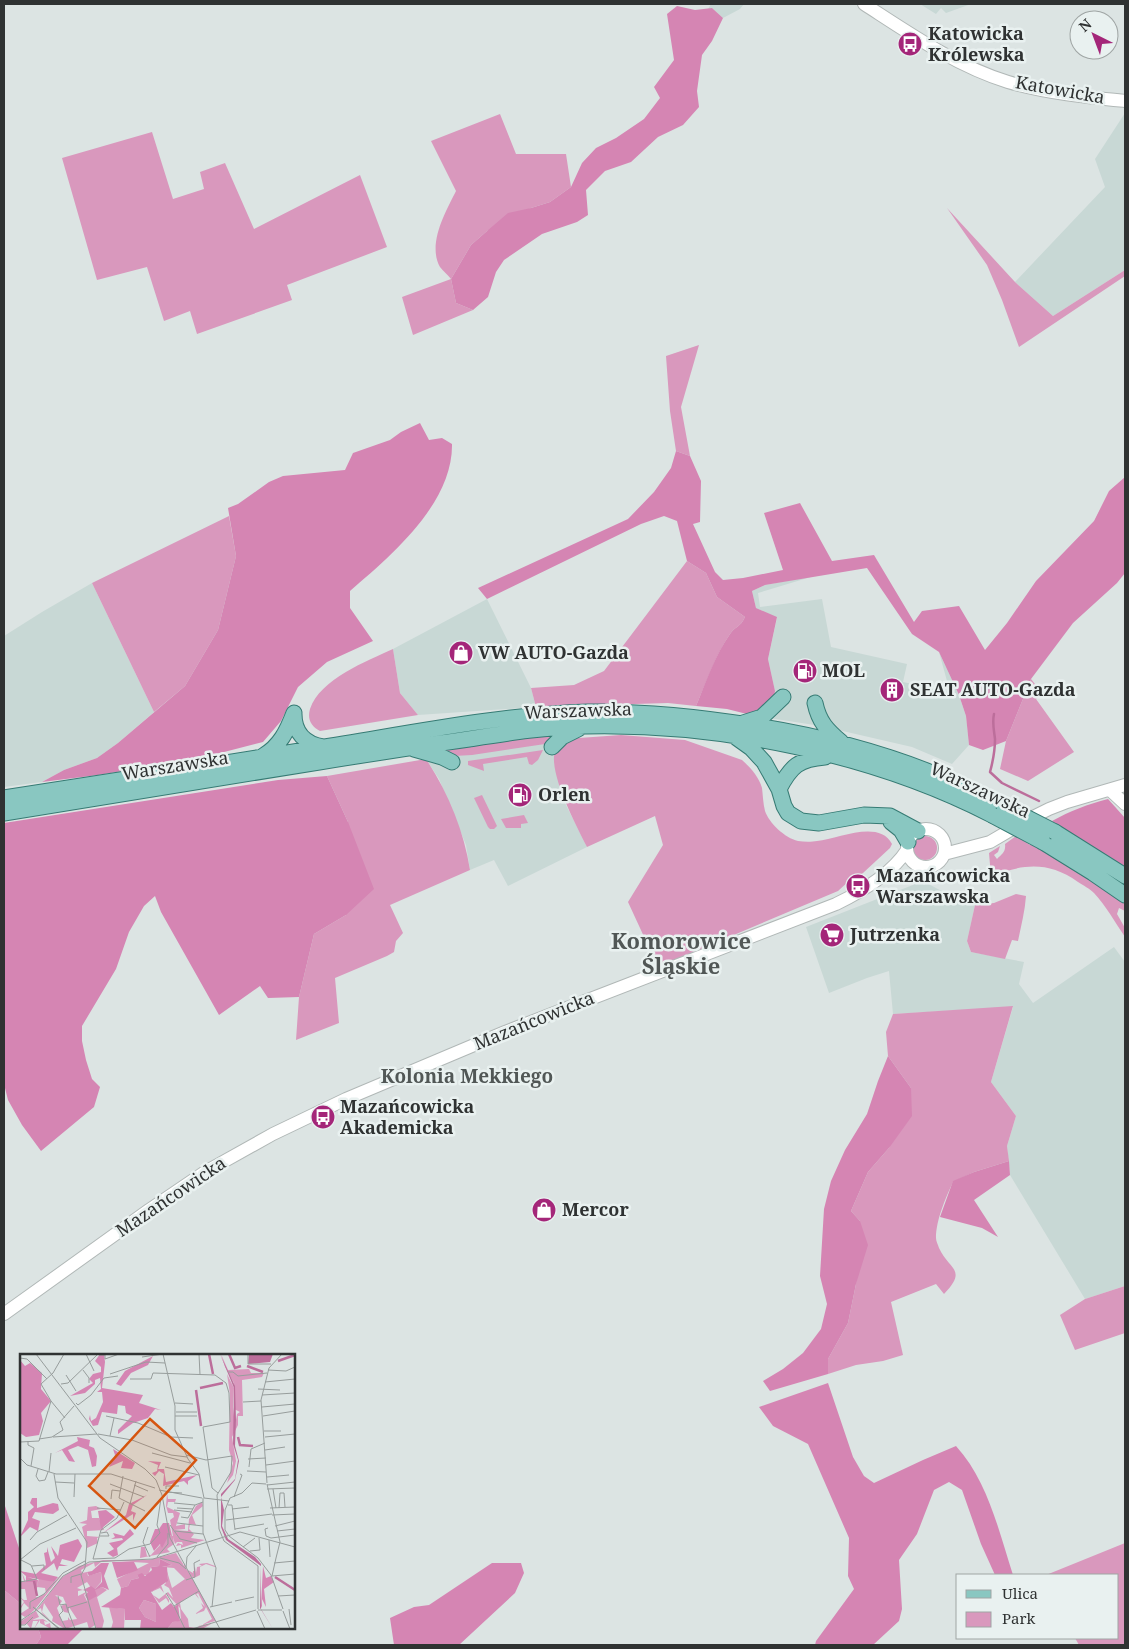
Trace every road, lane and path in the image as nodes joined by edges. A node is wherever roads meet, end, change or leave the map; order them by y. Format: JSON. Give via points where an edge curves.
{"nodes":[{"id":1,"x":864,"y":4,"type":"edge"},
{"id":2,"x":1125,"y":101,"type":"edge"},
{"id":3,"x":783,"y":697,"type":"dead end"},
{"id":4,"x":815,"y":703,"type":"dead end"},
{"id":5,"x":584,"y":726,"type":"junction"},
{"id":6,"x":738,"y":730,"type":"junction"},
{"id":7,"x":330,"y":746,"type":"junction"},
{"id":8,"x":552,"y":747,"type":"dead end"},
{"id":9,"x":408,"y":748,"type":"junction"},
{"id":10,"x":838,"y":750,"type":"junction"},
{"id":11,"x":260,"y":757,"type":"junction"},
{"id":12,"x":452,"y":762,"type":"dead end"},
{"id":13,"x":1125,"y":785,"type":"edge"},
{"id":14,"x":779,"y":788,"type":"junction"},
{"id":15,"x":1110,"y":790,"type":"junction"},
{"id":16,"x":4,"y":798,"type":"edge"},
{"id":17,"x":1125,"y":804,"type":"edge"},
{"id":18,"x":998,"y":810,"type":"junction"},
{"id":19,"x":4,"y":813,"type":"edge"},
{"id":20,"x":881,"y":816,"type":"junction"},
{"id":21,"x":918,"y":831,"type":"junction"},
{"id":22,"x":907,"y":846,"type":"junction"},
{"id":23,"x":944,"y":847,"type":"junction"},
{"id":24,"x":914,"y":864,"type":"junction"},
{"id":25,"x":1125,"y":876,"type":"edge"},
{"id":26,"x":875,"y":882,"type":"junction"},
{"id":27,"x":1125,"y":895,"type":"edge"},
{"id":28,"x":4,"y":1314,"type":"edge"}],
"edges":[{"from":1,"to":2,"type":"street","name":"Katowicka","via":[[934,47],[1007,81],[1050,91]]},
{"from":3,"to":6,"type":"main road","via":[[762,717]]},
{"from":4,"to":10,"type":"main road"},
{"from":5,"to":6,"type":"main road","name":"Warszawska"},
{"from":5,"to":8,"type":"main road"},
{"from":5,"to":9,"type":"main road","name":"Warszawska"},
{"from":6,"to":7,"type":"main road","name":"Warszawska","via":[[708,718],[624,712],[556,714]]},
{"from":6,"to":10,"type":"main road","name":"Warszawska","via":[[793,732]]},
{"from":6,"to":14,"type":"main road","via":[[764,762]]},
{"from":7,"to":11,"type":"main road","name":"Warszawska"},
{"from":7,"to":11,"type":"main road","via":[[315,745],[303,738],[296,728],[294,713],[281,741]]},
{"from":9,"to":12,"type":"main road"},
{"from":9,"to":19,"type":"main road","name":"Warszawska"},
{"from":10,"to":14,"type":"main road","via":[[797,764]]},
{"from":10,"to":18,"type":"main road","name":"Warszawska","via":[[969,803]]},
{"from":11,"to":16,"type":"main road","name":"Warszawska"},
{"from":13,"to":15,"type":"street"},
{"from":14,"to":20,"type":"main road","via":[[788,813],[801,821],[819,823],[864,815]]},
{"from":15,"to":17,"type":"street"},
{"from":15,"to":23,"type":"street","via":[[1059,805],[997,839],[975,846]]},
{"from":18,"to":25,"type":"main road","name":"Warszawska","bridge":true,"via":[[1055,832]]},
{"from":18,"to":27,"type":"main road","name":"Warszawska","bridge":true},
{"from":20,"to":21,"type":"main road","via":[[896,818]]},
{"from":20,"to":22,"type":"main road","via":[[898,827]]},
{"from":21,"to":22,"type":"street","via":[[910,837]]},
{"from":21,"to":23,"type":"street","via":[[930,829],[941,836]]},
{"from":22,"to":24,"type":"street"},
{"from":22,"to":26,"type":"street","name":"Mazańcowicka","via":[[899,860]]},
{"from":23,"to":24,"type":"street","via":[[940,862],[933,866]]},
{"from":24,"to":26,"type":"street","name":"Mazańcowicka"},
{"from":26,"to":28,"type":"street","name":"Mazańcowicka","via":[[822,910],[505,1032],[272,1134],[205,1172],[148,1210]]}]}
